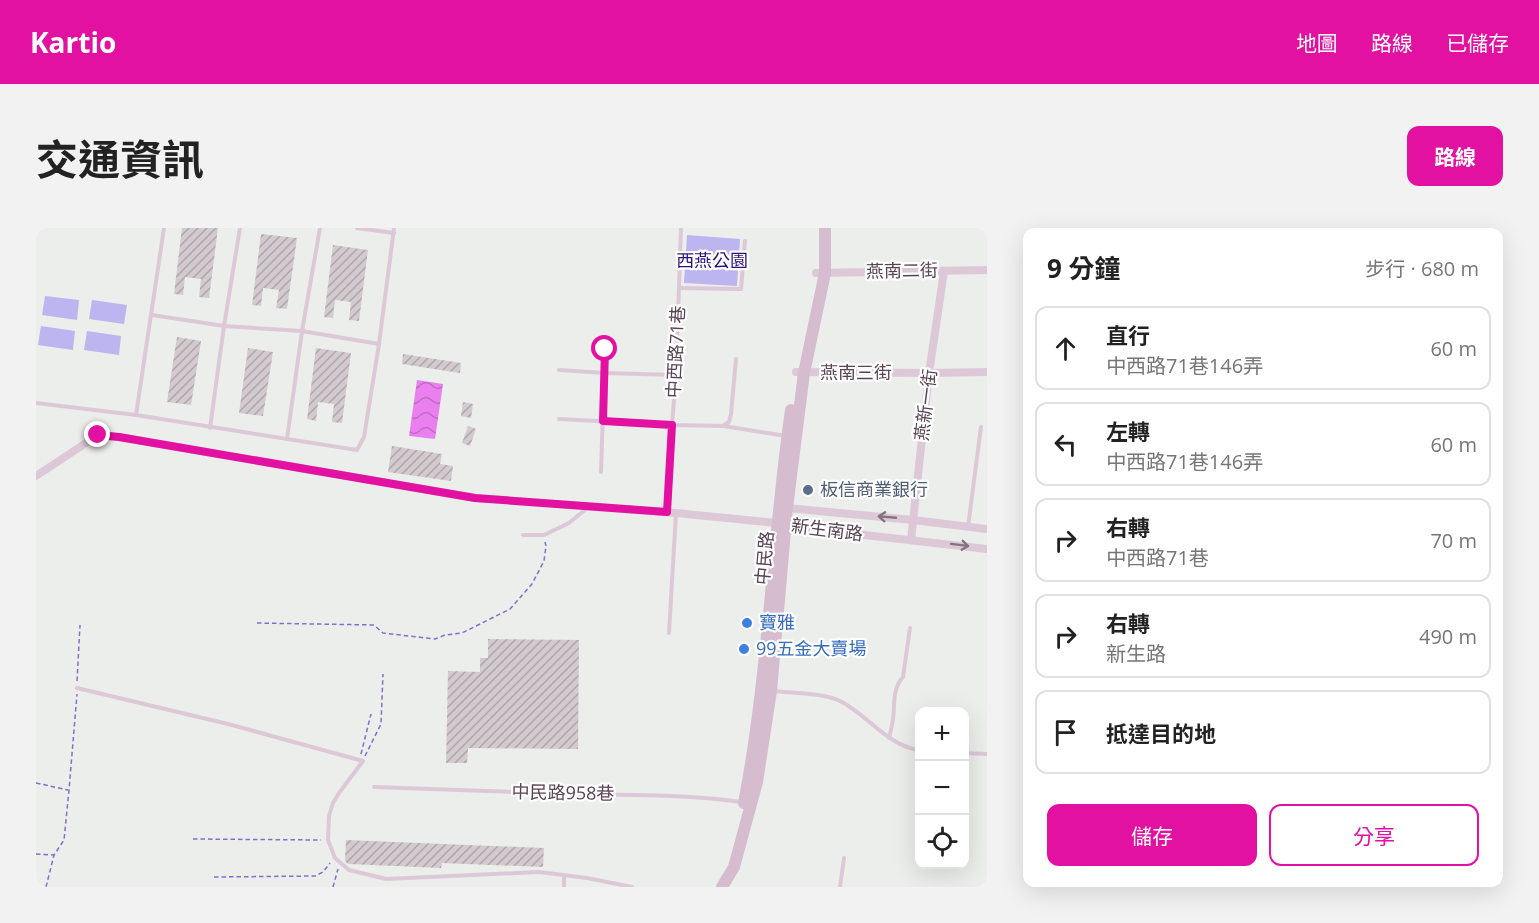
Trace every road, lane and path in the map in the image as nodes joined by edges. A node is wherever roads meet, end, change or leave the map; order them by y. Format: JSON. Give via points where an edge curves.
{"nodes":[{"id":1,"x":164,"y":228,"type":"edge"},
{"id":2,"x":240,"y":228,"type":"edge"},
{"id":3,"x":320,"y":228,"type":"edge"},
{"id":4,"x":357,"y":228,"type":"edge"},
{"id":5,"x":681,"y":228,"type":"edge"},
{"id":6,"x":817,"y":228,"type":"edge"},
{"id":7,"x":825,"y":228,"type":"edge"},
{"id":8,"x":394,"y":230,"type":"edge"},
{"id":9,"x":745,"y":241,"type":"dead end"},
{"id":10,"x":987,"y":270,"type":"edge"},
{"id":11,"x":944,"y":271,"type":"junction"},
{"id":12,"x":820,"y":273,"type":"junction"},
{"id":13,"x":679,"y":288,"type":"junction"},
{"id":14,"x":152,"y":315,"type":"junction"},
{"id":15,"x":224,"y":326,"type":"junction"},
{"id":16,"x":302,"y":331,"type":"junction"},
{"id":17,"x":379,"y":344,"type":"junction"},
{"id":18,"x":605,"y":349,"type":"dead end"},
{"id":19,"x":736,"y":359,"type":"dead end"},
{"id":20,"x":558,"y":370,"type":"dead end"},
{"id":21,"x":800,"y":372,"type":"junction"},
{"id":22,"x":987,"y":372,"type":"edge"},
{"id":23,"x":604,"y":373,"type":"junction"},
{"id":24,"x":929,"y":374,"type":"junction"},
{"id":25,"x":676,"y":375,"type":"junction"},
{"id":26,"x":36,"y":403,"type":"edge"},
{"id":27,"x":136,"y":415,"type":"junction"},
{"id":28,"x":559,"y":418,"type":"dead end"},
{"id":29,"x":603,"y":421,"type":"junction"},
{"id":30,"x":672,"y":425,"type":"junction"},
{"id":31,"x":724,"y":426,"type":"junction"},
{"id":32,"x":981,"y":427,"type":"dead end"},
{"id":33,"x":210,"y":428,"type":"junction"},
{"id":34,"x":787,"y":436,"type":"junction"},
{"id":35,"x":287,"y":439,"type":"junction"},
{"id":36,"x":601,"y":472,"type":"dead end"},
{"id":37,"x":36,"y":476,"type":"edge"},
{"id":38,"x":589,"y":506,"type":"junction"},
{"id":39,"x":787,"y":508,"type":"junction"},
{"id":40,"x":671,"y":512,"type":"junction"},
{"id":41,"x":913,"y":520,"type":"junction"},
{"id":42,"x":781,"y":525,"type":"junction"},
{"id":43,"x":968,"y":527,"type":"junction"},
{"id":44,"x":987,"y":529,"type":"edge"},
{"id":45,"x":523,"y":535,"type":"dead end"},
{"id":46,"x":544,"y":535,"type":"junction"},
{"id":47,"x":911,"y":540,"type":"junction"},
{"id":48,"x":987,"y":549,"type":"edge"},
{"id":49,"x":257,"y":623,"type":"dead end"},
{"id":50,"x":80,"y":625,"type":"dead end"},
{"id":51,"x":910,"y":628,"type":"dead end"},
{"id":52,"x":669,"y":633,"type":"dead end"},
{"id":53,"x":383,"y":674,"type":"dead end"},
{"id":54,"x":77,"y":688,"type":"junction"},
{"id":55,"x":766,"y":691,"type":"junction"},
{"id":56,"x":371,"y":714,"type":"dead end"},
{"id":57,"x":889,"y":738,"type":"junction"},
{"id":58,"x":915,"y":750,"type":"edge"},
{"id":59,"x":969,"y":753,"type":"edge"},
{"id":60,"x":987,"y":754,"type":"edge"},
{"id":61,"x":361,"y":761,"type":"junction"},
{"id":62,"x":36,"y":783,"type":"edge"},
{"id":63,"x":374,"y":787,"type":"dead end"},
{"id":64,"x":69,"y":790,"type":"junction"},
{"id":65,"x":747,"y":803,"type":"junction"},
{"id":66,"x":193,"y":838,"type":"dead end"},
{"id":67,"x":328,"y":840,"type":"junction"},
{"id":68,"x":36,"y":854,"type":"edge"},
{"id":69,"x":54,"y":855,"type":"junction"},
{"id":70,"x":335,"y":858,"type":"junction"},
{"id":71,"x":844,"y":858,"type":"dead end"},
{"id":72,"x":340,"y":863,"type":"junction"},
{"id":73,"x":564,"y":876,"type":"junction"},
{"id":74,"x":214,"y":877,"type":"dead end"},
{"id":75,"x":602,"y":881,"type":"junction"},
{"id":76,"x":46,"y":887,"type":"edge"},
{"id":77,"x":333,"y":887,"type":"edge"},
{"id":78,"x":564,"y":887,"type":"edge"},
{"id":79,"x":601,"y":887,"type":"edge"},
{"id":80,"x":632,"y":887,"type":"edge"},
{"id":81,"x":714,"y":887,"type":"edge"},
{"id":82,"x":722,"y":887,"type":"edge"},
{"id":83,"x":840,"y":887,"type":"edge"}],
"edges":[{"from":1,"to":14,"type":"lane"},
{"from":2,"to":15,"type":"lane"},
{"from":3,"to":16,"type":"lane"},
{"from":4,"to":8,"type":"lane"},
{"from":5,"to":13,"type":"lane","name":"中西路71巷"},
{"from":6,"to":12,"type":"main road","name":"中民路"},
{"from":7,"to":12,"type":"main road","name":"中民路"},
{"from":8,"to":17,"type":"lane"},
{"from":9,"to":13,"type":"lane","via":[[741,289]]},
{"from":10,"to":11,"type":"street","name":"燕南二街"},
{"from":11,"to":12,"type":"street","name":"燕南二街"},
{"from":11,"to":24,"type":"street","name":"燕新一街"},
{"from":12,"to":21,"type":"main road","name":"中民路"},
{"from":13,"to":25,"type":"lane","name":"中西路71巷"},
{"from":14,"to":15,"type":"lane"},
{"from":14,"to":27,"type":"lane"},
{"from":15,"to":16,"type":"lane"},
{"from":15,"to":33,"type":"lane"},
{"from":16,"to":17,"type":"lane"},
{"from":16,"to":35,"type":"lane"},
{"from":17,"to":35,"type":"lane","via":[[364,437],[357,450]]},
{"from":18,"to":23,"type":"lane"},
{"from":19,"to":31,"type":"lane","via":[[731,414]]},
{"from":20,"to":23,"type":"lane"},
{"from":21,"to":24,"type":"street","name":"燕南三街"},
{"from":21,"to":34,"type":"main road","name":"中民路"},
{"from":21,"to":39,"type":"main road","name":"中民路"},
{"from":22,"to":24,"type":"street","name":"燕南三街"},
{"from":23,"to":25,"type":"lane"},
{"from":23,"to":29,"type":"lane"},
{"from":24,"to":41,"type":"street","name":"燕新一街"},
{"from":25,"to":30,"type":"lane","name":"中西路71巷"},
{"from":26,"to":27,"type":"lane"},
{"from":27,"to":33,"type":"lane"},
{"from":28,"to":29,"type":"lane"},
{"from":29,"to":30,"type":"lane"},
{"from":29,"to":36,"type":"lane"},
{"from":30,"to":31,"type":"lane"},
{"from":30,"to":40,"type":"lane","name":"中西路71巷"},
{"from":31,"to":34,"type":"lane"},
{"from":32,"to":43,"type":"lane"},
{"from":33,"to":35,"type":"lane"},
{"from":34,"to":42,"type":"main road","name":"中民路"},
{"from":37,"to":38,"type":"street","name":"新生南路","via":[[98,435],[475,498]]},
{"from":38,"to":40,"type":"street","name":"新生南路"},
{"from":38,"to":46,"type":"lane","via":[[569,523]]},
{"from":41,"to":39,"type":"street","name":"新生南路","one_way":true},
{"from":39,"to":42,"type":"main road","name":"中民路"},
{"from":40,"to":42,"type":"street","name":"新生南路"},
{"from":40,"to":52,"type":"lane","name":"中西路71巷"},
{"from":41,"to":43,"type":"street","name":"新生南路"},
{"from":41,"to":47,"type":"street","name":"燕新一街"},
{"from":42,"to":47,"type":"street","name":"新生南路"},
{"from":42,"to":55,"type":"main road","name":"中民路"},
{"from":43,"to":44,"type":"street","name":"新生南路"},
{"from":45,"to":46,"type":"lane"},
{"from":46,"to":49,"type":"path","via":[[544,561],[532,584],[510,609],[462,633],[435,639],[382,633],[374,625]]},
{"from":47,"to":48,"type":"street","name":"新生南路","one_way":true},
{"from":50,"to":54,"type":"path"},
{"from":51,"to":57,"type":"lane","via":[[903,677],[894,695]]},
{"from":53,"to":61,"type":"path","via":[[381,724]]},
{"from":54,"to":61,"type":"lane"},
{"from":54,"to":64,"type":"path"},
{"from":55,"to":57,"type":"lane","via":[[833,698]]},
{"from":55,"to":65,"type":"main road","name":"中民路"},
{"from":56,"to":61,"type":"path"},
{"from":57,"to":58,"type":"lane"},
{"from":59,"to":60,"type":"lane"},
{"from":61,"to":67,"type":"lane","via":[[333,803]]},
{"from":62,"to":64,"type":"path"},
{"from":63,"to":65,"type":"lane","name":"中民路958巷","via":[[657,794]]},
{"from":64,"to":69,"type":"path","via":[[64,840]]},
{"from":65,"to":81,"type":"main road","name":"中民路"},
{"from":65,"to":82,"type":"main road","name":"中民路","via":[[734,867]]},
{"from":66,"to":67,"type":"path"},
{"from":67,"to":70,"type":"lane"},
{"from":68,"to":69,"type":"path"},
{"from":69,"to":76,"type":"path"},
{"from":70,"to":72,"type":"lane"},
{"from":70,"to":74,"type":"path","via":[[324,872],[315,876]]},
{"from":71,"to":83,"type":"lane"},
{"from":72,"to":73,"type":"lane","via":[[349,870],[386,879],[539,872]]},
{"from":72,"to":77,"type":"path"},
{"from":73,"to":75,"type":"lane"},
{"from":73,"to":78,"type":"lane"},
{"from":75,"to":79,"type":"lane"},
{"from":75,"to":80,"type":"lane"}]}
